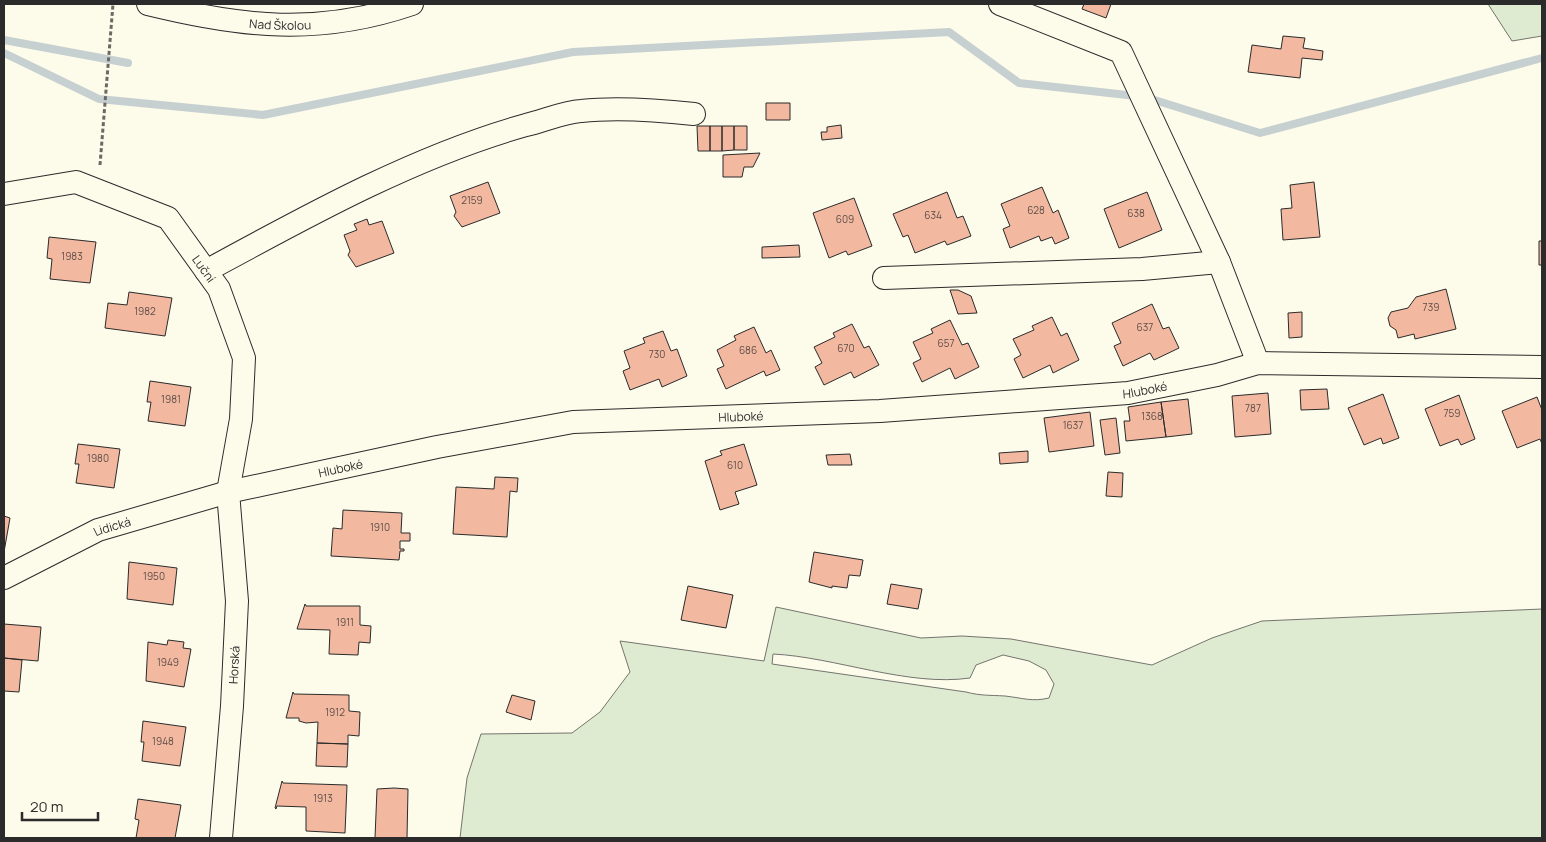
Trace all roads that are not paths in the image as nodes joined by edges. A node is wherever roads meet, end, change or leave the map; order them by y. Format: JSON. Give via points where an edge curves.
{"nodes":[{"id":1,"x":148,"y":4,"type":"edge"},
{"id":2,"x":412,"y":4,"type":"edge"},
{"id":3,"x":1000,"y":4,"type":"edge"},
{"id":4,"x":694,"y":114,"type":"dead end"},
{"id":5,"x":4,"y":194,"type":"edge"},
{"id":6,"x":1219,"y":262,"type":"junction"},
{"id":7,"x":206,"y":271,"type":"junction"},
{"id":8,"x":884,"y":278,"type":"dead end"},
{"id":9,"x":1258,"y":363,"type":"junction"},
{"id":10,"x":1542,"y":367,"type":"edge"},
{"id":11,"x":228,"y":492,"type":"junction"},
{"id":12,"x":4,"y":578,"type":"edge"},
{"id":13,"x":221,"y":838,"type":"edge"}],
"edges":[{"from":1,"to":2,"type":"street","name":"Nad Školou","via":[[228,21],[277,26],[326,24],[376,16]]},
{"from":3,"to":6,"type":"street","via":[[1121,52]]},
{"from":4,"to":7,"type":"street","via":[[654,110],[580,111],[498,133],[409,169],[288,226]]},
{"from":5,"to":7,"type":"street","name":"Luční","via":[[76,182],[168,218]]},
{"from":6,"to":8,"type":"street"},
{"from":6,"to":9,"type":"street"},
{"from":7,"to":11,"type":"street","name":"Luční","via":[[219,289],[244,358],[241,419]]},
{"from":9,"to":10,"type":"street","name":"Hluboké"},
{"from":9,"to":11,"type":"street","name":"Hluboké","via":[[1128,393],[880,411],[572,422]]},
{"from":11,"to":12,"type":"street","name":"Lidická","via":[[98,530]]},
{"from":11,"to":13,"type":"street","name":"Horská","via":[[237,601]]}]}
